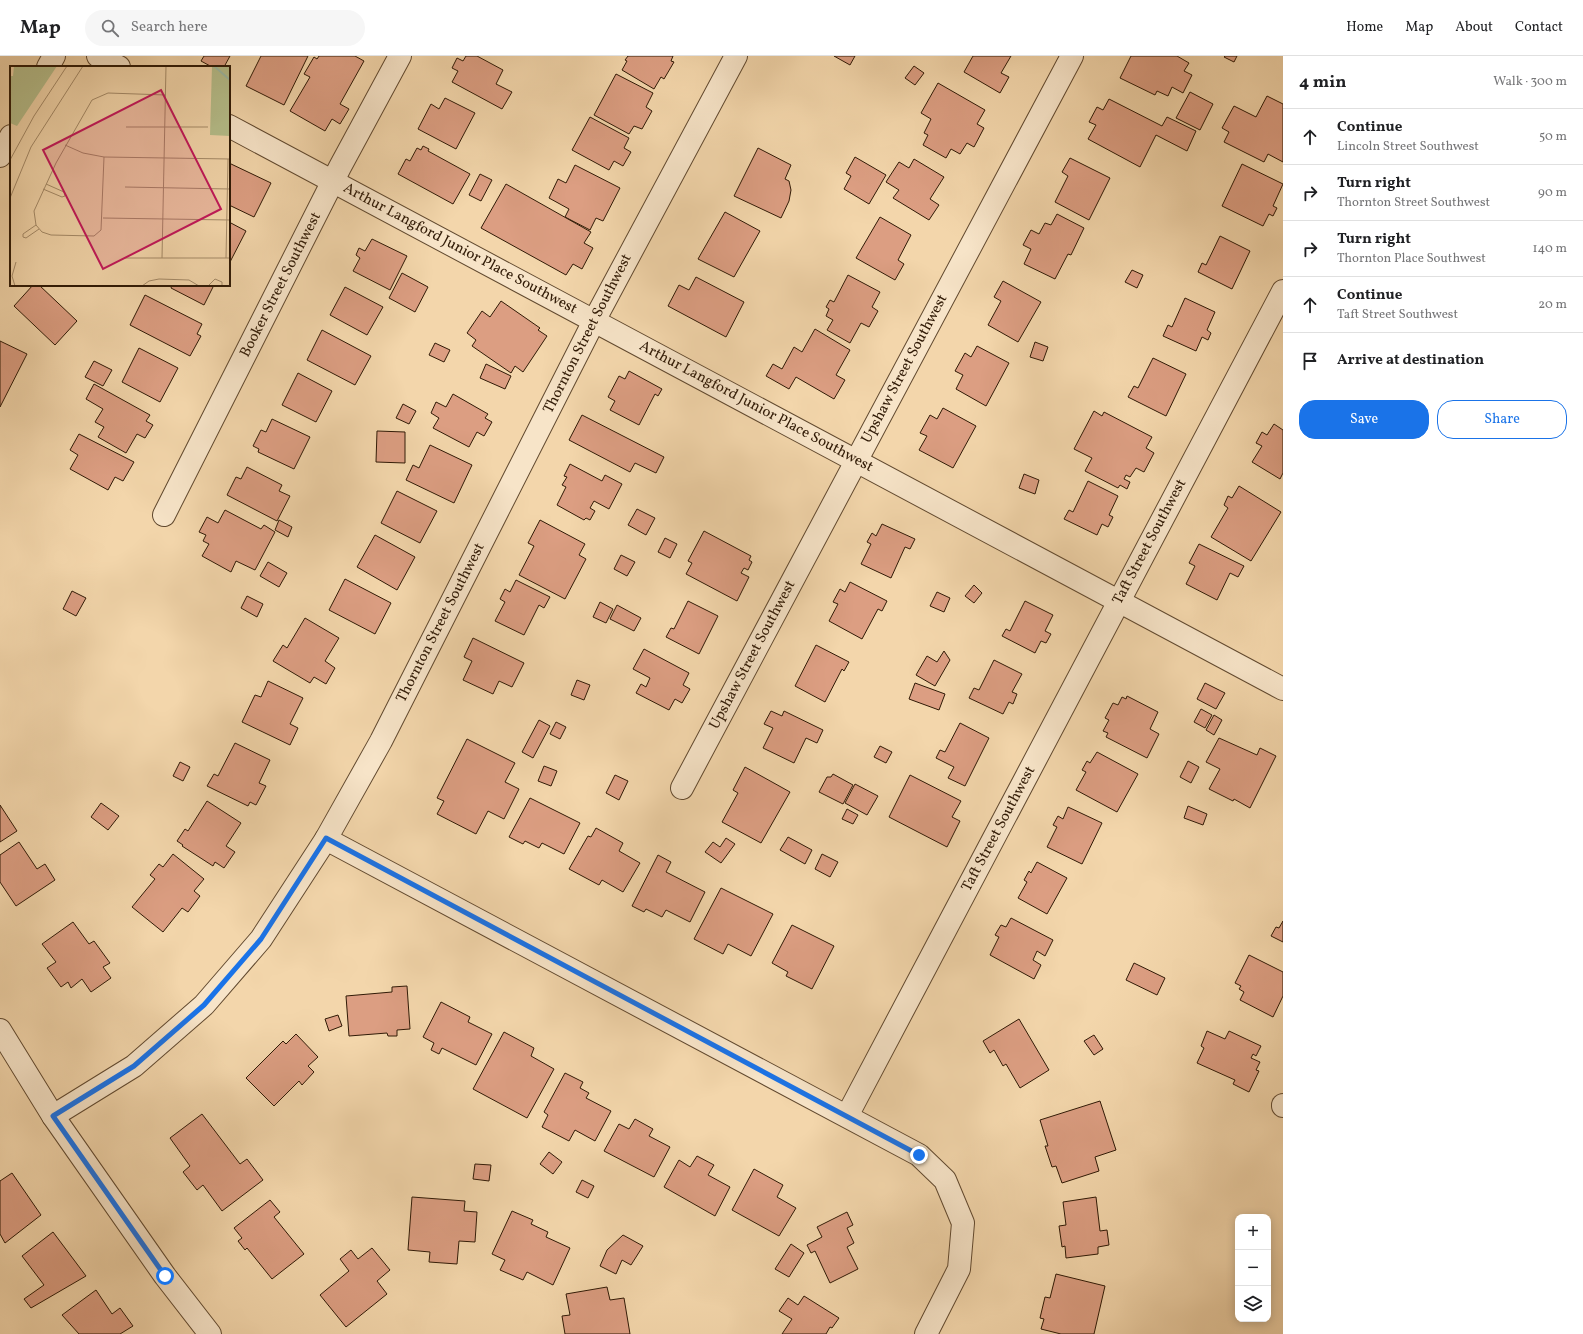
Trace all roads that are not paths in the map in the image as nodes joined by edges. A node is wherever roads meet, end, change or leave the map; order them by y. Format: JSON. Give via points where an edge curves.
{"nodes":[{"id":1,"x":54,"y":56,"type":"edge"},
{"id":2,"x":98,"y":56,"type":"edge"},
{"id":3,"x":400,"y":56,"type":"edge"},
{"id":4,"x":736,"y":56,"type":"edge"},
{"id":5,"x":1072,"y":56,"type":"edge"},
{"id":6,"x":49,"y":66,"type":"edge"},
{"id":7,"x":117,"y":66,"type":"edge"},
{"id":8,"x":230,"y":127,"type":"edge"},
{"id":9,"x":10,"y":138,"type":"edge"},
{"id":10,"x":0,"y":156,"type":"edge"},
{"id":11,"x":333,"y":182,"type":"junction"},
{"id":12,"x":1283,"y":291,"type":"edge"},
{"id":13,"x":594,"y":321,"type":"junction"},
{"id":14,"x":856,"y":461,"type":"junction"},
{"id":15,"x":164,"y":515,"type":"dead end"},
{"id":16,"x":1119,"y":601,"type":"junction"},
{"id":17,"x":1283,"y":689,"type":"edge"},
{"id":18,"x":682,"y":788,"type":"dead end"},
{"id":19,"x":326,"y":838,"type":"junction"},
{"id":20,"x":0,"y":1030,"type":"edge"},
{"id":21,"x":53,"y":1116,"type":"junction"},
{"id":22,"x":847,"y":1116,"type":"junction"},
{"id":23,"x":210,"y":1334,"type":"edge"},
{"id":24,"x":926,"y":1334,"type":"edge"}],
"edges":[{"from":1,"to":6,"type":"street"},
{"from":2,"to":7,"type":"street"},
{"from":3,"to":11,"type":"street","name":"Booker Street Southwest"},
{"from":4,"to":13,"type":"street","name":"Thornton Street Southwest"},
{"from":5,"to":14,"type":"street","name":"Upshaw Street Southwest"},
{"from":8,"to":11,"type":"street","name":"Arthur Langford Junior Place Southwest"},
{"from":9,"to":10,"type":"street"},
{"from":11,"to":13,"type":"street","name":"Arthur Langford Junior Place Southwest"},
{"from":11,"to":15,"type":"street","name":"Booker Street Southwest"},
{"from":12,"to":16,"type":"street","name":"Taft Street Southwest"},
{"from":13,"to":14,"type":"street","name":"Arthur Langford Junior Place Southwest"},
{"from":13,"to":19,"type":"street","name":"Thornton Street Southwest","via":[[381,741]]},
{"from":14,"to":16,"type":"street","name":"Arthur Langford Junior Place Southwest"},
{"from":14,"to":18,"type":"street","name":"Upshaw Street Southwest"},
{"from":16,"to":17,"type":"street","name":"Arthur Langford Junior Place Southwest"},
{"from":16,"to":22,"type":"street","name":"Taft Street Southwest"},
{"from":19,"to":21,"type":"street","name":"Thornton Street Southwest","via":[[261,939],[204,1005],[134,1066]]},
{"from":19,"to":22,"type":"street"},
{"from":20,"to":21,"type":"street"},
{"from":21,"to":23,"type":"street","via":[[165,1276]]},
{"from":22,"to":24,"type":"street","via":[[919,1155],[945,1180],[963,1223],[959,1268]]}]}
